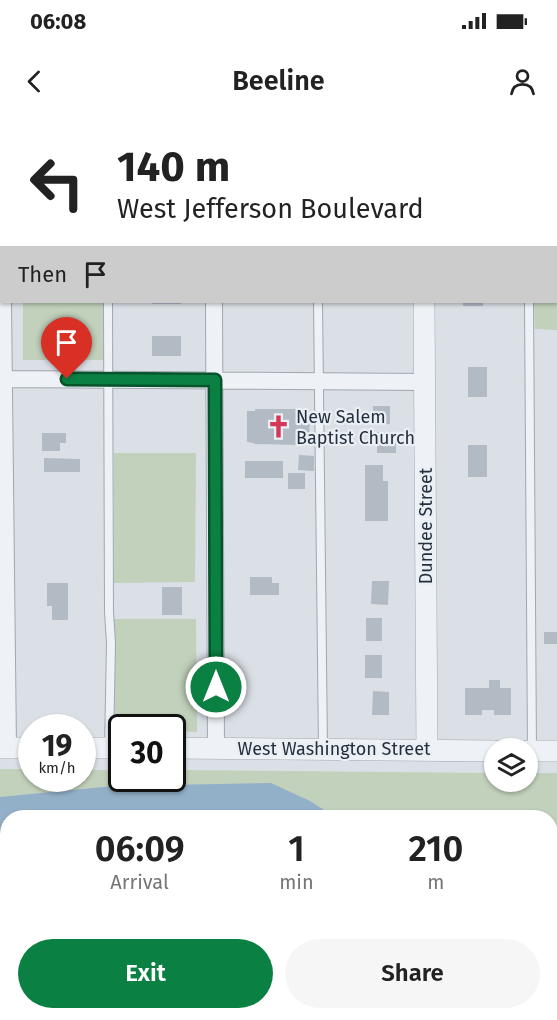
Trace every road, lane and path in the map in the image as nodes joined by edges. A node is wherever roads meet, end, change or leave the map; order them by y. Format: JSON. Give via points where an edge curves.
{"nodes":[{"id":1,"x":3,"y":303,"type":"edge"},
{"id":2,"x":108,"y":303,"type":"edge"},
{"id":3,"x":214,"y":303,"type":"edge"},
{"id":4,"x":318,"y":303,"type":"edge"},
{"id":5,"x":424,"y":303,"type":"edge"},
{"id":6,"x":529,"y":303,"type":"edge"},
{"id":7,"x":4,"y":379,"type":"junction"},
{"id":8,"x":109,"y":380,"type":"junction"},
{"id":9,"x":215,"y":380,"type":"junction"},
{"id":10,"x":319,"y":381,"type":"junction"},
{"id":11,"x":425,"y":381,"type":"junction"},
{"id":12,"x":114,"y":714,"type":"edge"},
{"id":13,"x":530,"y":738,"type":"edge"},
{"id":14,"x":4,"y":748,"type":"edge"},
{"id":15,"x":186,"y":748,"type":"edge"},
{"id":16,"x":216,"y":748,"type":"junction"},
{"id":17,"x":323,"y":749,"type":"junction"},
{"id":18,"x":428,"y":750,"type":"junction"},
{"id":19,"x":484,"y":750,"type":"edge"},
{"id":20,"x":538,"y":751,"type":"edge"},
{"id":21,"x":557,"y":751,"type":"edge"}],
"edges":[{"from":1,"to":7,"type":"street"},
{"from":2,"to":8,"type":"lane"},
{"from":3,"to":9,"type":"street"},
{"from":4,"to":10,"type":"lane"},
{"from":5,"to":11,"type":"street","name":"Dundee Street"},
{"from":6,"to":13,"type":"lane"},
{"from":7,"to":8,"type":"street"},
{"from":7,"to":14,"type":"street"},
{"from":8,"to":9,"type":"street"},
{"from":8,"to":12,"type":"lane","via":[[109,612]]},
{"from":9,"to":10,"type":"street"},
{"from":9,"to":16,"type":"street"},
{"from":10,"to":11,"type":"street"},
{"from":10,"to":17,"type":"lane"},
{"from":11,"to":18,"type":"street","name":"Dundee Street"},
{"from":15,"to":16,"type":"street","name":"West Washington Street"},
{"from":16,"to":17,"type":"street","name":"West Washington Street"},
{"from":17,"to":18,"type":"street","name":"West Washington Street"},
{"from":18,"to":19,"type":"street","name":"West Washington Street"},
{"from":20,"to":21,"type":"street"}]}
